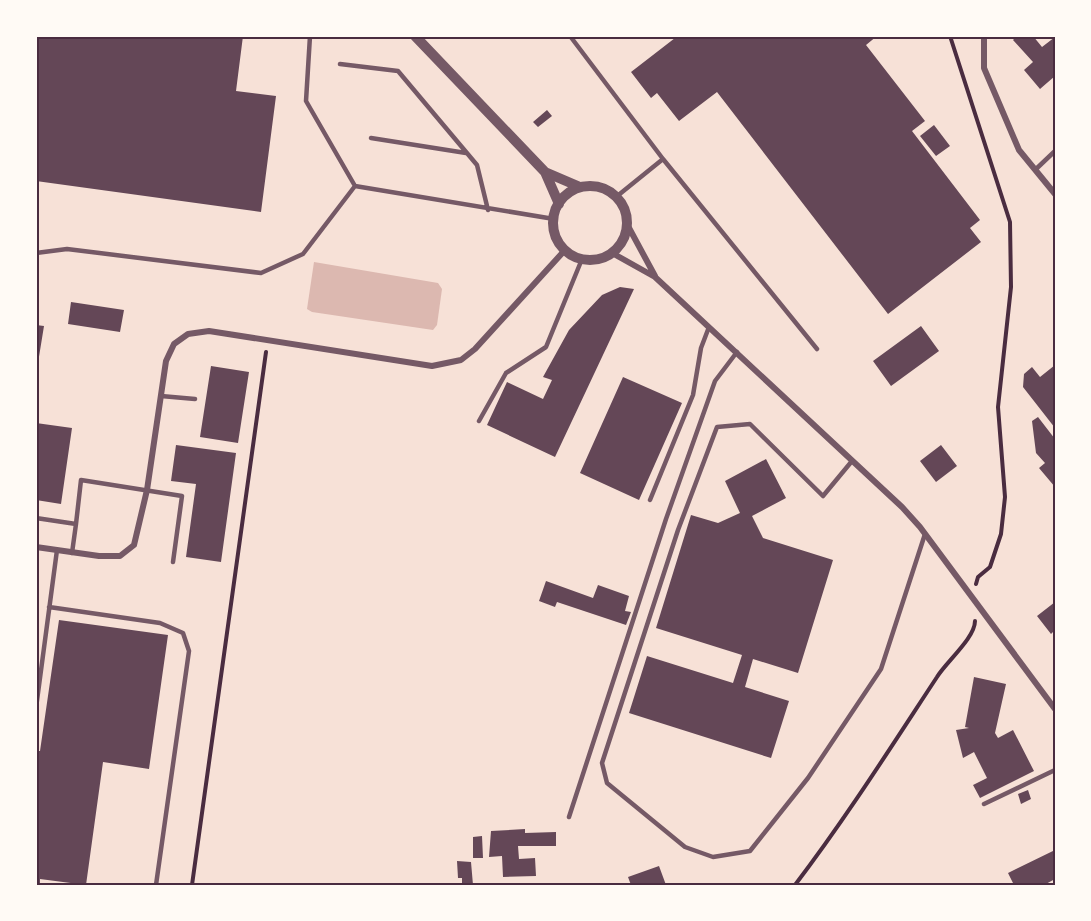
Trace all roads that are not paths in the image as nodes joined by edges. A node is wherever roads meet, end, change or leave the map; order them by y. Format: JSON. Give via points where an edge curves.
{"nodes":[{"id":1,"x":310,"y":36,"type":"edge"},
{"id":2,"x":415,"y":36,"type":"edge"},
{"id":3,"x":570,"y":36,"type":"edge"},
{"id":4,"x":984,"y":36,"type":"edge"},
{"id":5,"x":340,"y":64,"type":"dead end"},
{"id":6,"x":371,"y":138,"type":"dead end"},
{"id":7,"x":1055,"y":151,"type":"edge"},
{"id":8,"x":467,"y":153,"type":"junction"},
{"id":9,"x":663,"y":159,"type":"junction"},
{"id":10,"x":1035,"y":170,"type":"junction"},
{"id":11,"x":545,"y":172,"type":"junction"},
{"id":12,"x":355,"y":186,"type":"junction"},
{"id":13,"x":1052,"y":186,"type":"edge"},
{"id":14,"x":580,"y":188,"type":"junction"},
{"id":15,"x":1055,"y":194,"type":"edge"},
{"id":16,"x":616,"y":197,"type":"junction"},
{"id":17,"x":559,"y":204,"type":"junction"},
{"id":18,"x":488,"y":210,"type":"junction"},
{"id":19,"x":554,"y":219,"type":"junction"},
{"id":20,"x":628,"y":226,"type":"junction"},
{"id":21,"x":565,"y":250,"type":"junction"},
{"id":22,"x":36,"y":253,"type":"edge"},
{"id":23,"x":612,"y":253,"type":"junction"},
{"id":24,"x":582,"y":259,"type":"junction"},
{"id":25,"x":656,"y":277,"type":"junction"},
{"id":26,"x":709,"y":327,"type":"junction"},
{"id":27,"x":817,"y":349,"type":"dead end"},
{"id":28,"x":737,"y":352,"type":"junction"},
{"id":29,"x":161,"y":396,"type":"junction"},
{"id":30,"x":195,"y":399,"type":"dead end"},
{"id":31,"x":479,"y":421,"type":"dead end"},
{"id":32,"x":852,"y":461,"type":"junction"},
{"id":33,"x":147,"y":490,"type":"junction"},
{"id":34,"x":650,"y":500,"type":"dead end"},
{"id":35,"x":36,"y":518,"type":"edge"},
{"id":36,"x":76,"y":524,"type":"junction"},
{"id":37,"x":925,"y":534,"type":"junction"},
{"id":38,"x":36,"y":547,"type":"edge"},
{"id":39,"x":57,"y":550,"type":"junction"},
{"id":40,"x":72,"y":553,"type":"junction"},
{"id":41,"x":173,"y":562,"type":"dead end"},
{"id":42,"x":49,"y":607,"type":"junction"},
{"id":43,"x":36,"y":708,"type":"edge"},
{"id":44,"x":1055,"y":709,"type":"edge"},
{"id":45,"x":1055,"y":770,"type":"edge"},
{"id":46,"x":984,"y":804,"type":"dead end"},
{"id":47,"x":569,"y":817,"type":"dead end"},
{"id":48,"x":156,"y":885,"type":"edge"}],
"edges":[{"from":1,"to":12,"type":"lane","via":[[306,101]]},
{"from":2,"to":11,"type":"street"},
{"from":3,"to":9,"type":"lane"},
{"from":4,"to":10,"type":"street","via":[[984,68],[1019,150]]},
{"from":5,"to":8,"type":"lane","via":[[398,71]]},
{"from":6,"to":8,"type":"lane"},
{"from":7,"to":10,"type":"lane"},
{"from":8,"to":18,"type":"lane","via":[[477,165]]},
{"from":9,"to":16,"type":"lane"},
{"from":9,"to":27,"type":"lane"},
{"from":10,"to":13,"type":"street"},
{"from":11,"to":14,"type":"street"},
{"from":11,"to":17,"type":"street"},
{"from":12,"to":18,"type":"lane"},
{"from":12,"to":22,"type":"lane","via":[[303,254],[261,273],[67,249]]},
{"from":13,"to":15,"type":"street"},
{"from":14,"to":16,"type":"street","via":[[603,188]]},
{"from":14,"to":17,"type":"street"},
{"from":16,"to":20,"type":"street"},
{"from":17,"to":19,"type":"street"},
{"from":18,"to":19,"type":"lane"},
{"from":19,"to":21,"type":"street","via":[[554,230]]},
{"from":20,"to":23,"type":"street","via":[[623,241]]},
{"from":20,"to":25,"type":"street"},
{"from":21,"to":24,"type":"street"},
{"from":21,"to":29,"type":"street","via":[[461,360],[432,366],[209,331],[188,334],[174,344],[166,361]]},
{"from":23,"to":24,"type":"street","via":[[593,260]]},
{"from":23,"to":25,"type":"street"},
{"from":24,"to":31,"type":"lane","via":[[546,347],[506,374]]},
{"from":25,"to":26,"type":"street"},
{"from":26,"to":28,"type":"street"},
{"from":26,"to":34,"type":"lane","via":[[693,395]]},
{"from":28,"to":32,"type":"street"},
{"from":28,"to":47,"type":"lane","via":[[715,381]]},
{"from":29,"to":30,"type":"lane"},
{"from":29,"to":33,"type":"street"},
{"from":32,"to":37,"type":"street"},
{"from":32,"to":37,"type":"lane","via":[[823,496],[750,424],[717,427],[678,530],[602,763],[607,783],[685,847],[712,857],[750,851],[808,778],[881,669]]},
{"from":33,"to":36,"type":"lane","via":[[81,480]]},
{"from":33,"to":40,"type":"street","via":[[135,545],[120,556]]},
{"from":33,"to":41,"type":"lane","via":[[182,496]]},
{"from":35,"to":36,"type":"lane"},
{"from":36,"to":40,"type":"lane"},
{"from":37,"to":44,"type":"street"},
{"from":38,"to":39,"type":"street"},
{"from":39,"to":40,"type":"street"},
{"from":39,"to":42,"type":"lane"},
{"from":42,"to":43,"type":"lane"},
{"from":42,"to":48,"type":"lane","via":[[160,623],[183,633],[189,651]]},
{"from":45,"to":46,"type":"lane"}]}
